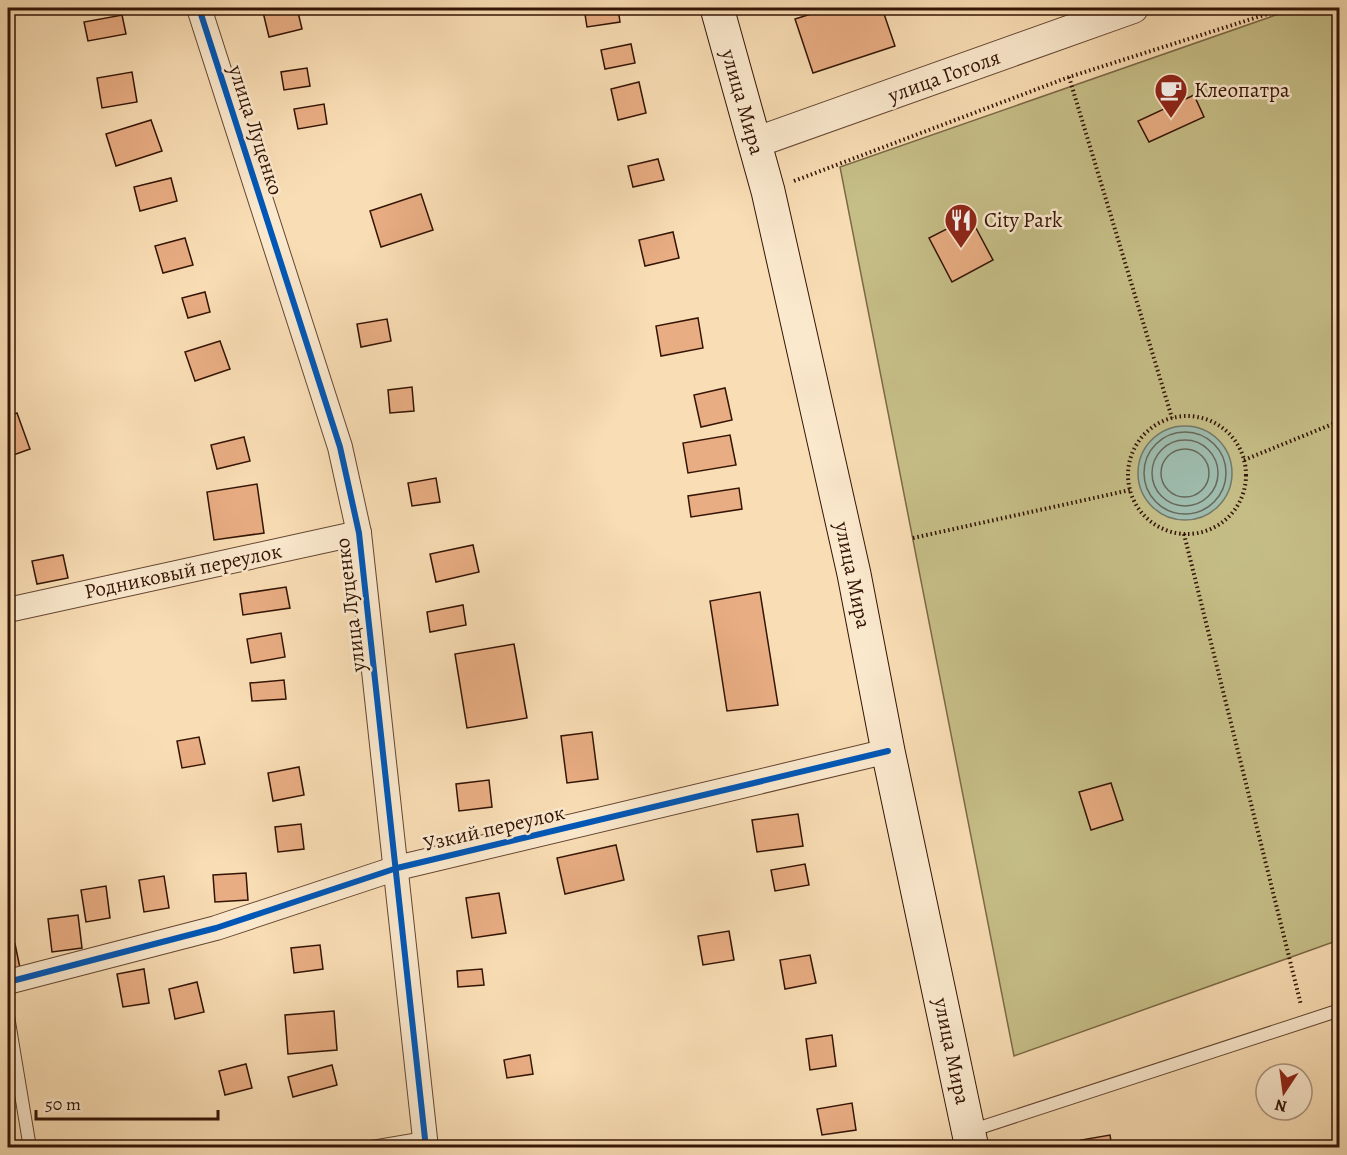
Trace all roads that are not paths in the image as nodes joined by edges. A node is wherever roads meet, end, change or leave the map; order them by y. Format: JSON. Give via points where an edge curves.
{"nodes":[{"id":1,"x":199,"y":8,"type":"edge"},
{"id":2,"x":717,"y":8,"type":"edge"},
{"id":3,"x":1133,"y":8,"type":"edge"},
{"id":4,"x":754,"y":143,"type":"junction"},
{"id":5,"x":359,"y":533,"type":"junction"},
{"id":6,"x":8,"y":610,"type":"edge"},
{"id":7,"x":888,"y":751,"type":"junction"},
{"id":8,"x":397,"y":868,"type":"junction"},
{"id":9,"x":8,"y":982,"type":"edge"},
{"id":10,"x":1340,"y":1010,"type":"edge"},
{"id":11,"x":8,"y":1016,"type":"edge"},
{"id":12,"x":971,"y":1139,"type":"edge"},
{"id":13,"x":425,"y":1143,"type":"edge"},
{"id":14,"x":30,"y":1148,"type":"edge"},
{"id":15,"x":366,"y":1148,"type":"edge"}],
"edges":[{"from":1,"to":5,"type":"street","name":"улица Луценко","via":[[340,447]]},
{"from":2,"to":4,"type":"main road","name":"улица Мира"},
{"from":3,"to":4,"type":"street","name":"улица Гоголя"},
{"from":4,"to":7,"type":"main road","name":"улица Мира","via":[[854,574]]},
{"from":5,"to":6,"type":"street","name":"Родниковый переулок"},
{"from":5,"to":8,"type":"street","name":"улица Луценко"},
{"from":7,"to":8,"type":"street","name":"Узкий переулок"},
{"from":7,"to":12,"type":"main road","name":"улица Мира"},
{"from":8,"to":9,"type":"street","name":"Узкий переулок","via":[[216,928]]},
{"from":8,"to":13,"type":"street","name":"улица Луценко"},
{"from":10,"to":12,"type":"lane"},
{"from":11,"to":14,"type":"lane"},
{"from":13,"to":15,"type":"lane"}]}
